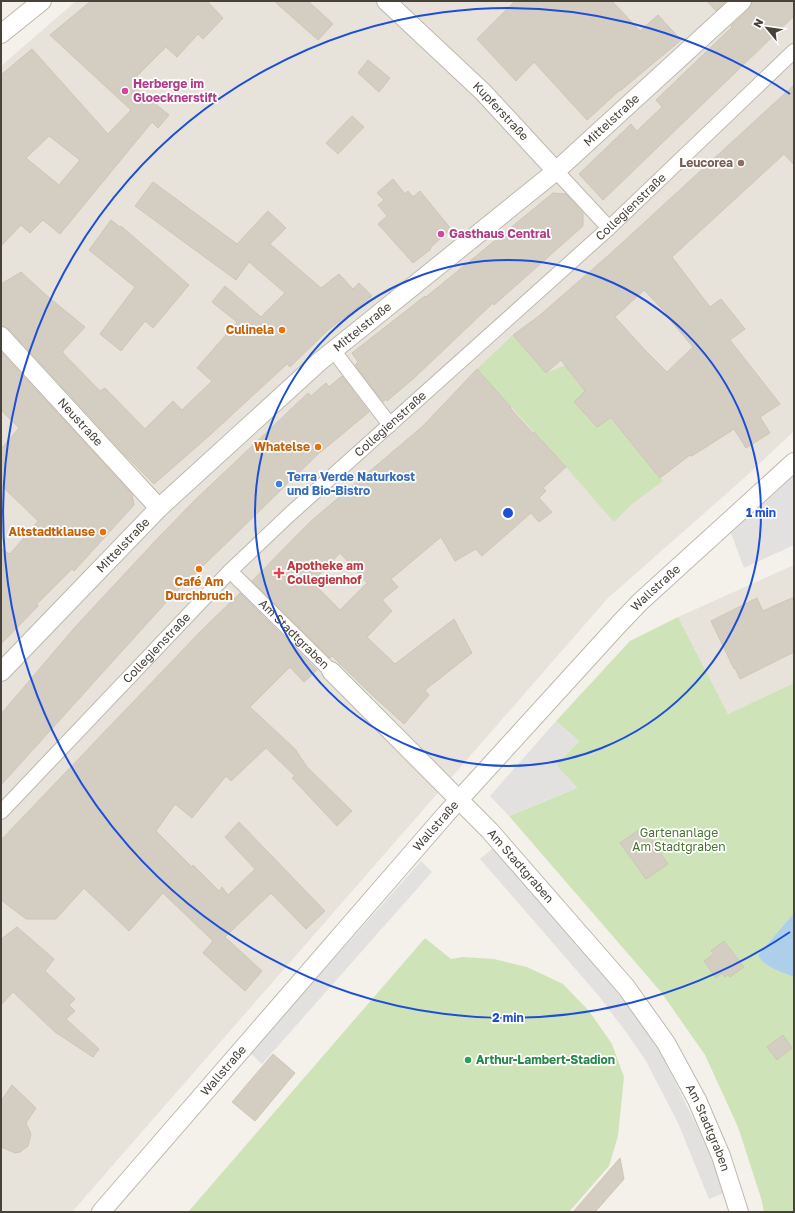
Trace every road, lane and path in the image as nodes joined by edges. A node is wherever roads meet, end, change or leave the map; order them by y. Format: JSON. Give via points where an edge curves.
{"nodes":[{"id":1,"x":42,"y":1,"type":"edge"},
{"id":2,"x":386,"y":1,"type":"edge"},
{"id":3,"x":742,"y":1,"type":"edge"},
{"id":4,"x":1,"y":34,"type":"edge"},
{"id":5,"x":794,"y":51,"type":"edge"},
{"id":6,"x":556,"y":171,"type":"junction"},
{"id":7,"x":609,"y":228,"type":"junction"},
{"id":8,"x":1,"y":336,"type":"edge"},
{"id":9,"x":333,"y":350,"type":"junction"},
{"id":10,"x":390,"y":425,"type":"junction"},
{"id":11,"x":794,"y":462,"type":"edge"},
{"id":12,"x":159,"y":508,"type":"junction"},
{"id":13,"x":230,"y":571,"type":"junction"},
{"id":14,"x":331,"y":671,"type":"joint"},
{"id":15,"x":1,"y":672,"type":"edge"},
{"id":16,"x":460,"y":800,"type":"junction"},
{"id":17,"x":1,"y":812,"type":"edge"},
{"id":18,"x":101,"y":1212,"type":"edge"},
{"id":19,"x":738,"y":1212,"type":"edge"}],
"edges":[{"from":1,"to":4,"type":"street"},
{"from":2,"to":6,"type":"street","name":"Kupferstraße","via":[[483,92]]},
{"from":3,"to":6,"type":"street","name":"Mittelstraße"},
{"from":5,"to":7,"type":"street","name":"Collegienstraße"},
{"from":6,"to":7,"type":"street","name":"Kupferstraße"},
{"from":6,"to":9,"type":"street","name":"Mittelstraße"},
{"from":7,"to":10,"type":"street","name":"Collegienstraße"},
{"from":8,"to":12,"type":"street","name":"Neustraße"},
{"from":9,"to":10,"type":"street"},
{"from":9,"to":12,"type":"street","name":"Mittelstraße"},
{"from":10,"to":13,"type":"street","name":"Collegienstraße"},
{"from":11,"to":16,"type":"street","name":"Wallstraße","via":[[640,602]]},
{"from":12,"to":15,"type":"street","name":"Mittelstraße"},
{"from":13,"to":14,"type":"street","name":"Am Stadtgraben"},
{"from":13,"to":17,"type":"street","name":"Collegienstraße"},
{"from":14,"to":16,"type":"street","name":"Am Stadtgraben"},
{"from":16,"to":18,"type":"street","name":"Wallstraße"},
{"from":16,"to":19,"type":"street","name":"Am Stadtgraben","via":[[596,950],[650,1019],[683,1072],[710,1128],[730,1180]]}]}
